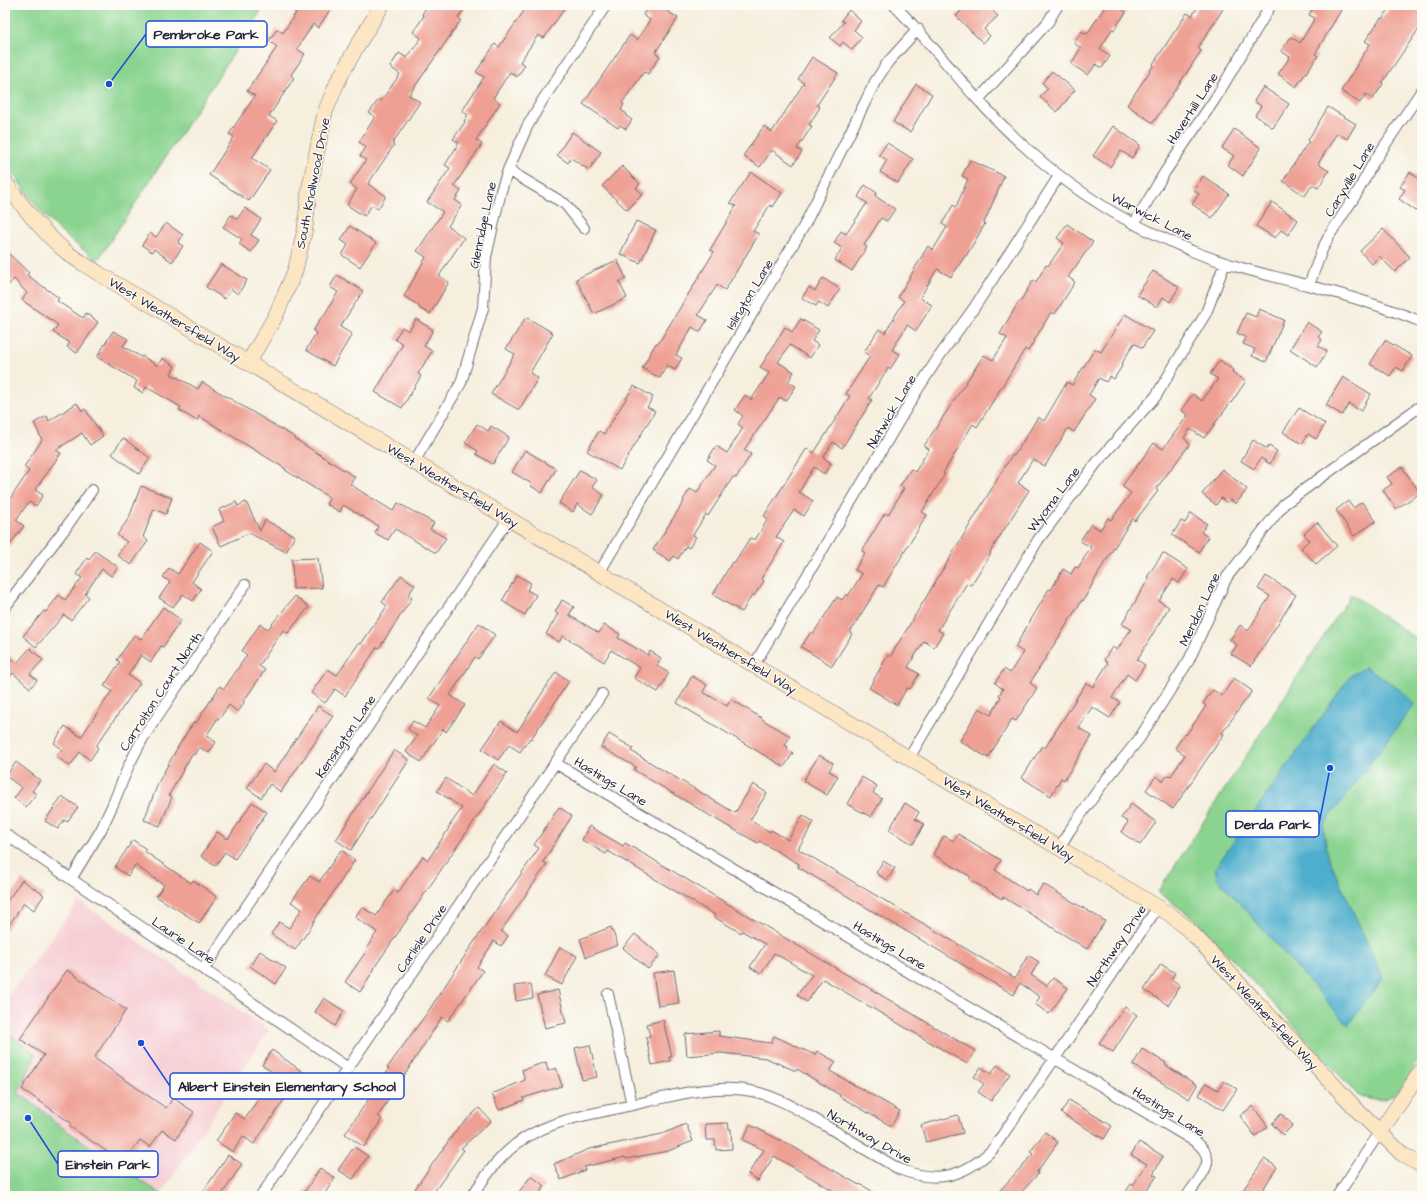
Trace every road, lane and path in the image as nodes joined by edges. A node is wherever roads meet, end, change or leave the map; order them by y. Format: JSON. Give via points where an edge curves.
{"nodes":[{"id":1,"x":382,"y":5,"type":"edge"},
{"id":2,"x":606,"y":5,"type":"edge"},
{"id":3,"x":894,"y":5,"type":"edge"},
{"id":4,"x":1058,"y":5,"type":"edge"},
{"id":5,"x":1271,"y":5,"type":"edge"},
{"id":6,"x":918,"y":29,"type":"junction"},
{"id":7,"x":1422,"y":90,"type":"edge"},
{"id":8,"x":978,"y":100,"type":"junction"},
{"id":9,"x":508,"y":170,"type":"junction"},
{"id":10,"x":1059,"y":176,"type":"junction"},
{"id":11,"x":5,"y":182,"type":"edge"},
{"id":12,"x":1134,"y":224,"type":"junction"},
{"id":13,"x":584,"y":228,"type":"dead end"},
{"id":14,"x":1225,"y":263,"type":"junction"},
{"id":15,"x":1309,"y":285,"type":"junction"},
{"id":16,"x":1422,"y":322,"type":"edge"},
{"id":17,"x":248,"y":363,"type":"junction"},
{"id":18,"x":1422,"y":405,"type":"edge"},
{"id":19,"x":414,"y":462,"type":"junction"},
{"id":20,"x":92,"y":490,"type":"dead end"},
{"id":21,"x":509,"y":518,"type":"junction"},
{"id":22,"x":599,"y":572,"type":"junction"},
{"id":23,"x":245,"y":585,"type":"dead end"},
{"id":24,"x":5,"y":607,"type":"edge"},
{"id":25,"x":754,"y":665,"type":"junction"},
{"id":26,"x":602,"y":694,"type":"dead end"},
{"id":27,"x":909,"y":758,"type":"junction"},
{"id":28,"x":555,"y":763,"type":"junction"},
{"id":29,"x":6,"y":838,"type":"edge"},
{"id":30,"x":1060,"y":848,"type":"junction"},
{"id":31,"x":71,"y":879,"type":"junction"},
{"id":32,"x":1158,"y":907,"type":"junction"},
{"id":33,"x":204,"y":969,"type":"junction"},
{"id":34,"x":608,"y":994,"type":"dead end"},
{"id":35,"x":1054,"y":1058,"type":"junction"},
{"id":36,"x":348,"y":1068,"type":"junction"},
{"id":37,"x":1422,"y":1070,"type":"edge"},
{"id":38,"x":632,"y":1105,"type":"junction"},
{"id":39,"x":1380,"y":1132,"type":"junction"},
{"id":40,"x":1422,"y":1166,"type":"edge"},
{"id":41,"x":261,"y":1196,"type":"edge"},
{"id":42,"x":472,"y":1196,"type":"edge"},
{"id":43,"x":1187,"y":1196,"type":"edge"},
{"id":44,"x":1337,"y":1196,"type":"edge"}],
"edges":[{"from":1,"to":17,"type":"street","name":"South Knollwood Drive","via":[[338,81],[326,112],[295,271],[275,317]]},
{"from":2,"to":9,"type":"street","name":"Glenridge Lane","via":[[542,101]]},
{"from":3,"to":6,"type":"street","name":"Warwick Lane"},
{"from":4,"to":8,"type":"street","via":[[1048,22]]},
{"from":5,"to":12,"type":"street","name":"Haverhill Lane"},
{"from":6,"to":8,"type":"street","name":"Warwick Lane"},
{"from":6,"to":22,"type":"street","name":"Islington Lane","via":[[888,62],[875,82],[804,226]]},
{"from":7,"to":15,"type":"street","name":"Caryville Lane","via":[[1329,236]]},
{"from":8,"to":10,"type":"street","name":"Warwick Lane","via":[[1010,133]]},
{"from":9,"to":13,"type":"street","via":[[565,204]]},
{"from":9,"to":19,"type":"street","name":"Glenridge Lane","via":[[486,257],[483,308],[460,383]]},
{"from":10,"to":12,"type":"street","name":"Warwick Lane"},
{"from":10,"to":25,"type":"street","name":"Natwick Lane","via":[[918,389]]},
{"from":11,"to":17,"type":"street","name":"West Weathersfield Way","via":[[27,213],[71,256]]},
{"from":12,"to":14,"type":"street","name":"Warwick Lane"},
{"from":14,"to":15,"type":"street","name":"Warwick Lane"},
{"from":14,"to":27,"type":"street","name":"Wyoma Lane","via":[[1206,313],[1156,396],[1098,462],[1038,540]]},
{"from":15,"to":16,"type":"street","name":"Warwick Lane"},
{"from":17,"to":19,"type":"street","name":"West Weathersfield Way"},
{"from":18,"to":30,"type":"street","name":"Mendon Lane","via":[[1284,504],[1227,577],[1189,660],[1139,740],[1101,786]]},
{"from":19,"to":21,"type":"street","name":"West Weathersfield Way"},
{"from":20,"to":24,"type":"street"},
{"from":21,"to":22,"type":"street","name":"West Weathersfield Way"},
{"from":21,"to":33,"type":"street","name":"Kensington Lane"},
{"from":22,"to":25,"type":"street","name":"West Weathersfield Way"},
{"from":23,"to":31,"type":"street","name":"Carrolton Court North","via":[[143,738],[100,830]]},
{"from":25,"to":27,"type":"street","name":"West Weathersfield Way"},
{"from":26,"to":28,"type":"street","name":"Carlisle Drive"},
{"from":27,"to":30,"type":"street","name":"West Weathersfield Way"},
{"from":28,"to":35,"type":"street","name":"Hastings Lane"},
{"from":28,"to":36,"type":"street","name":"Carlisle Drive"},
{"from":29,"to":31,"type":"street","name":"Laurie Lane"},
{"from":30,"to":32,"type":"street","name":"West Weathersfield Way"},
{"from":31,"to":33,"type":"street","name":"Laurie Lane"},
{"from":32,"to":35,"type":"street","name":"Northway Drive"},
{"from":32,"to":39,"type":"street","name":"West Weathersfield Way","via":[[1192,933]]},
{"from":33,"to":36,"type":"street","name":"Laurie Lane"},
{"from":34,"to":38,"type":"street"},
{"from":35,"to":38,"type":"street","name":"Northway Drive","via":[[993,1150],[969,1169],[940,1177],[911,1174],[899,1169],[783,1102],[756,1092],[719,1088]]},
{"from":35,"to":43,"type":"street","name":"Hastings Lane","via":[[1202,1146],[1207,1155],[1207,1164]]},
{"from":36,"to":41,"type":"street","name":"Carlisle Drive"},
{"from":37,"to":39,"type":"street"},
{"from":38,"to":42,"type":"street","name":"Northway Drive","via":[[548,1126],[526,1138],[507,1152]]},
{"from":39,"to":40,"type":"street","name":"West Weathersfield Way","via":[[1402,1154]]},
{"from":39,"to":44,"type":"street"}]}
